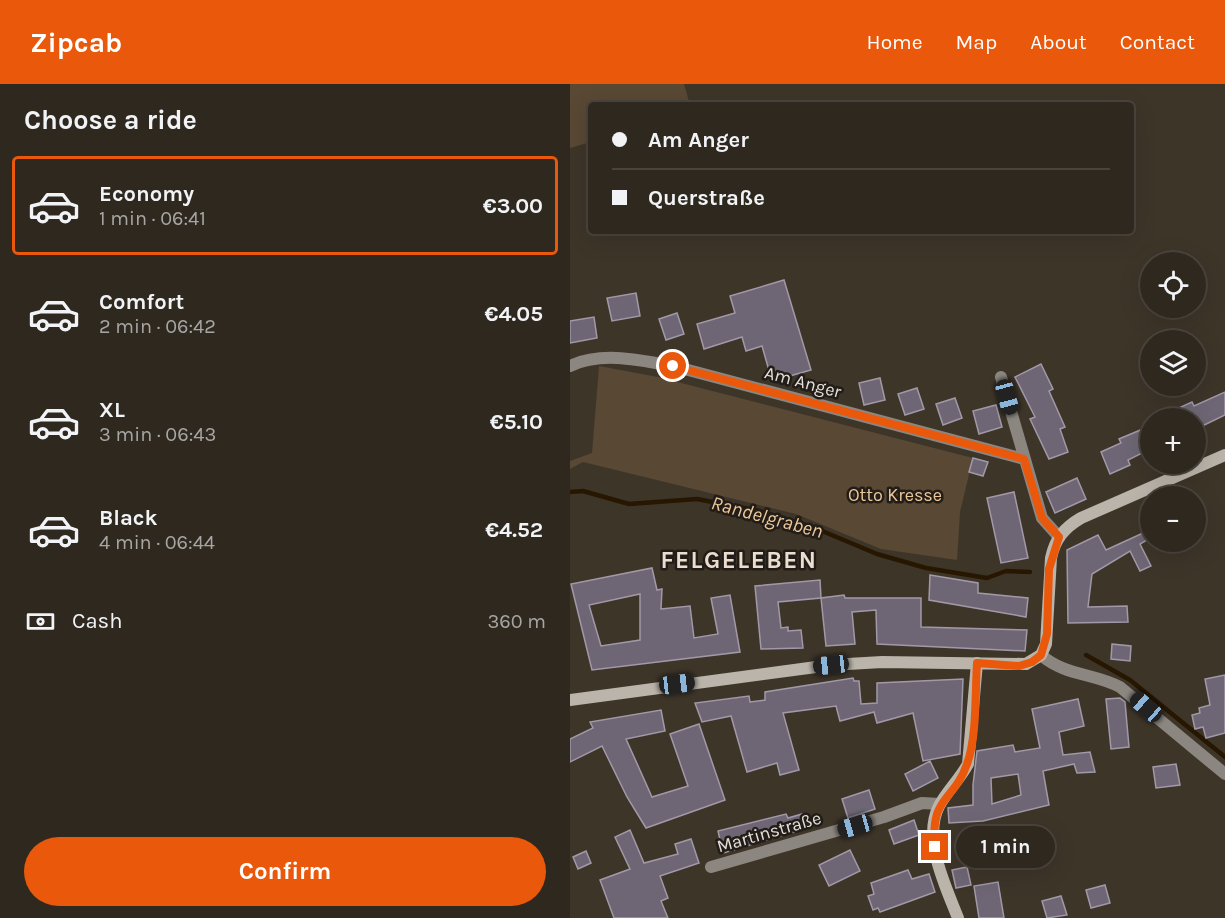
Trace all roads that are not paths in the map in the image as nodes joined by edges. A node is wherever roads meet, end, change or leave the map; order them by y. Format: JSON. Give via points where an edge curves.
{"nodes":[{"id":1,"x":570,"y":366,"type":"edge"},
{"id":2,"x":1001,"y":376,"type":"dead end"},
{"id":3,"x":1225,"y":456,"type":"edge"},
{"id":4,"x":1024,"y":459,"type":"junction"},
{"id":5,"x":1059,"y":537,"type":"junction"},
{"id":6,"x":1041,"y":655,"type":"junction"},
{"id":7,"x":977,"y":663,"type":"junction"},
{"id":8,"x":570,"y":700,"type":"edge"},
{"id":9,"x":1225,"y":774,"type":"edge"},
{"id":10,"x":940,"y":804,"type":"junction"},
{"id":11,"x":711,"y":867,"type":"dead end"},
{"id":12,"x":957,"y":918,"type":"edge"}],
"edges":[{"from":1,"to":4,"type":"street","name":"Am Anger","via":[[604,358],[673,366]]},
{"from":2,"to":4,"type":"street"},
{"from":3,"to":5,"type":"street","via":[[1081,518]]},
{"from":4,"to":5,"type":"street","via":[[1042,518]]},
{"from":5,"to":6,"type":"street","via":[[1049,569],[1047,634]]},
{"from":6,"to":7,"type":"street","via":[[1019,666]]},
{"from":6,"to":9,"type":"street","via":[[1064,671],[1108,680],[1120,687]]},
{"from":7,"to":8,"type":"street","via":[[831,665]]},
{"from":7,"to":10,"type":"street","via":[[968,764]]},
{"from":10,"to":11,"type":"street","name":"Martinstraße","via":[[922,803]]},
{"from":10,"to":12,"type":"street","via":[[933,827],[935,847]]}]}
